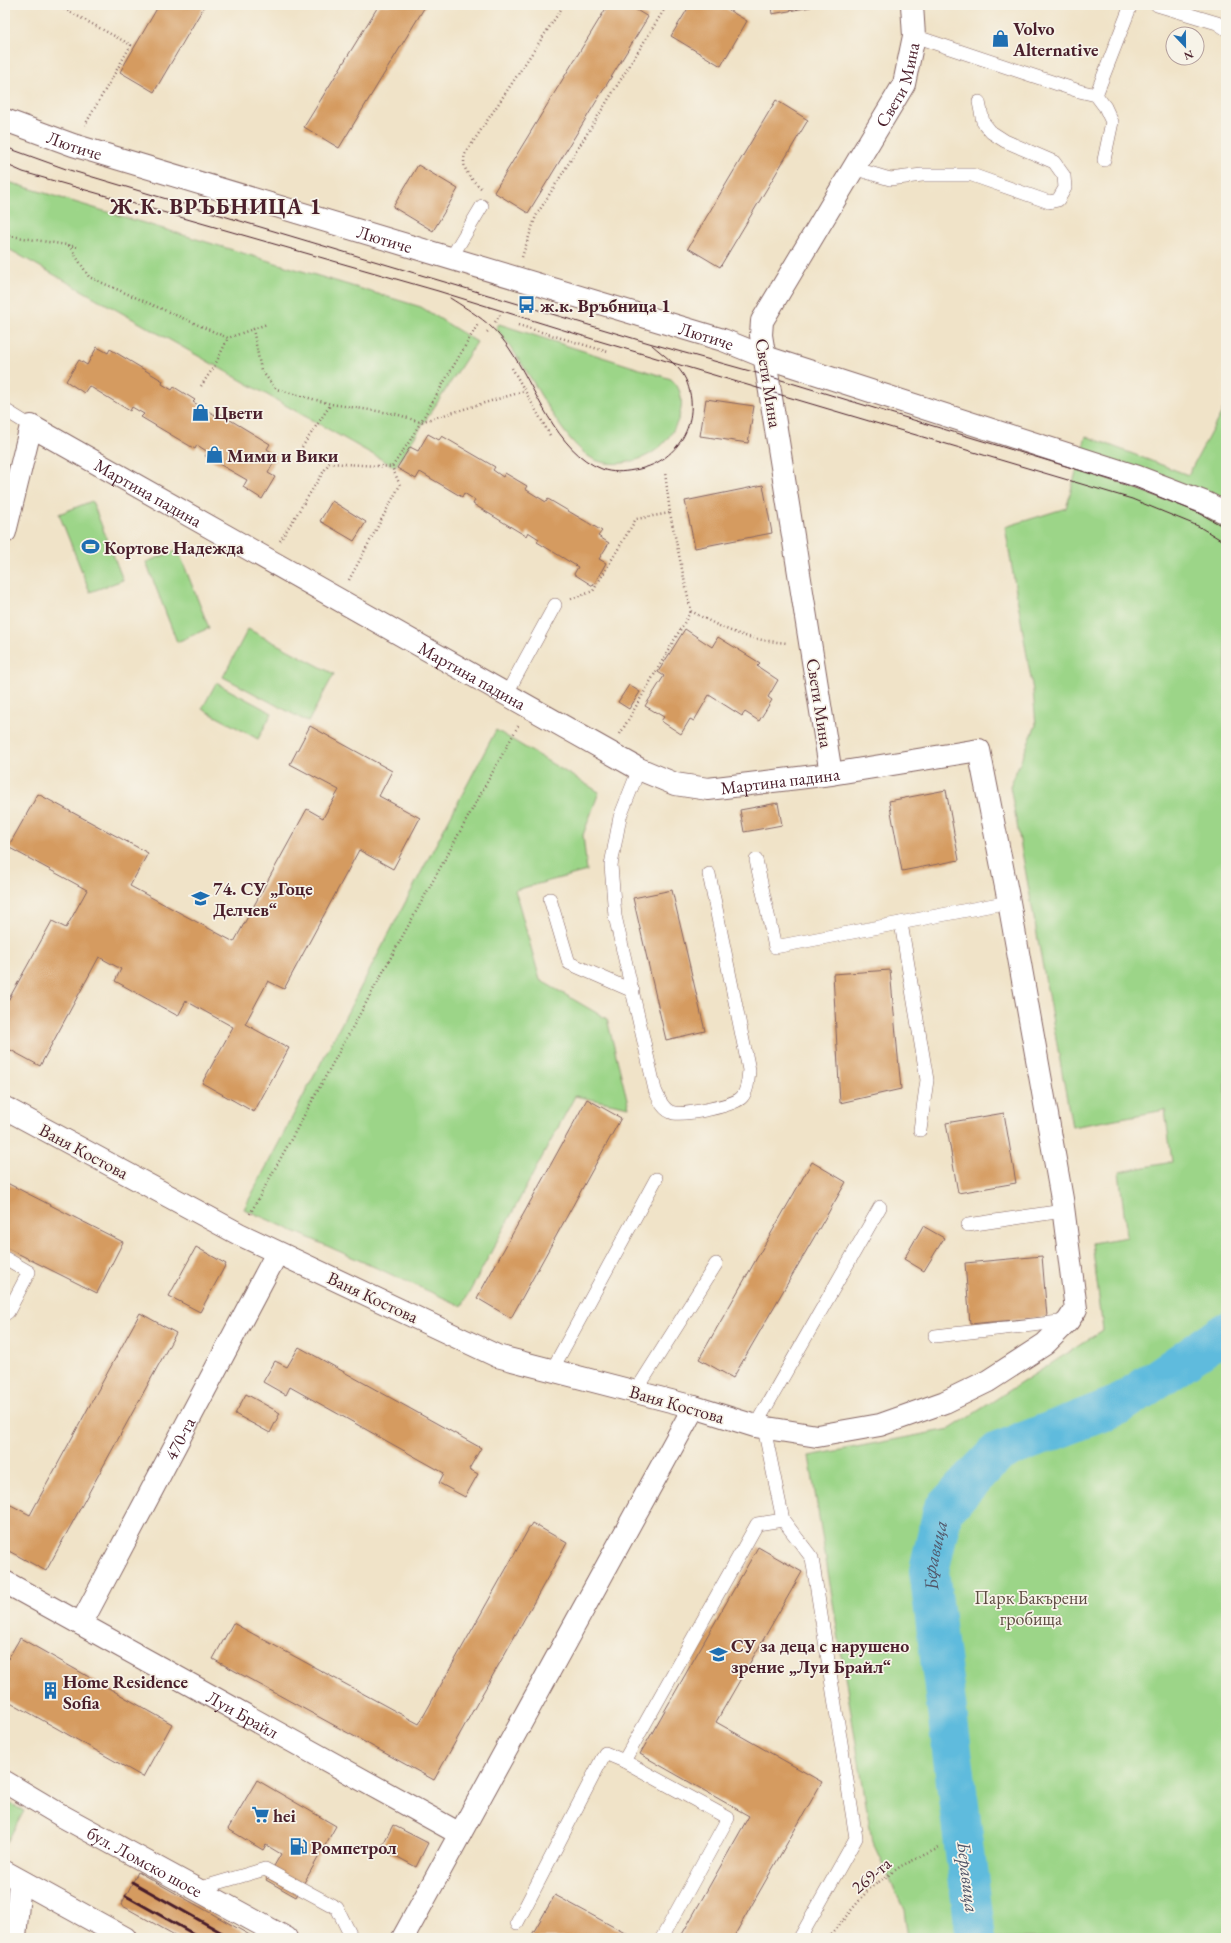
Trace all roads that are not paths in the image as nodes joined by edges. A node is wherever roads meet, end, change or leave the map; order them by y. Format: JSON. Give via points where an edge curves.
{"nodes":[{"id":1,"x":912,"y":5,"type":"edge"},
{"id":2,"x":1131,"y":5,"type":"edge"},
{"id":3,"x":1157,"y":5,"type":"edge"},
{"id":4,"x":1226,"y":29,"type":"edge"},
{"id":5,"x":914,"y":36,"type":"junction"},
{"id":6,"x":1096,"y":95,"type":"junction"},
{"id":7,"x":979,"y":102,"type":"dead end"},
{"id":8,"x":5,"y":120,"type":"edge"},
{"id":9,"x":1104,"y":160,"type":"dead end"},
{"id":10,"x":853,"y":168,"type":"junction"},
{"id":11,"x":482,"y":206,"type":"road end"},
{"id":12,"x":451,"y":258,"type":"junction"},
{"id":13,"x":765,"y":356,"type":"junction"},
{"id":14,"x":5,"y":410,"type":"edge"},
{"id":15,"x":32,"y":426,"type":"junction"},
{"id":16,"x":1226,"y":513,"type":"edge"},
{"id":17,"x":5,"y":532,"type":"edge"},
{"id":18,"x":555,"y":605,"type":"road end"},
{"id":19,"x":507,"y":693,"type":"junction"},
{"id":20,"x":639,"y":769,"type":"junction"},
{"id":21,"x":831,"y":774,"type":"junction"},
{"id":22,"x":756,"y":860,"type":"dead end"},
{"id":23,"x":709,"y":874,"type":"dead end"},
{"id":24,"x":550,"y":899,"type":"dead end"},
{"id":25,"x":1009,"y":902,"type":"junction"},
{"id":26,"x":902,"y":923,"type":"junction"},
{"id":27,"x":633,"y":991,"type":"junction"},
{"id":28,"x":5,"y":1108,"type":"edge"},
{"id":29,"x":920,"y":1130,"type":"dead end"},
{"id":30,"x":656,"y":1179,"type":"dead end"},
{"id":31,"x":880,"y":1207,"type":"dead end"},
{"id":32,"x":1063,"y":1210,"type":"junction"},
{"id":33,"x":968,"y":1225,"type":"dead end"},
{"id":34,"x":277,"y":1253,"type":"junction"},
{"id":35,"x":5,"y":1258,"type":"edge"},
{"id":36,"x":716,"y":1264,"type":"dead end"},
{"id":37,"x":5,"y":1314,"type":"edge"},
{"id":38,"x":1068,"y":1321,"type":"junction"},
{"id":39,"x":935,"y":1336,"type":"dead end"},
{"id":40,"x":552,"y":1370,"type":"junction"},
{"id":41,"x":636,"y":1391,"type":"junction"},
{"id":42,"x":694,"y":1407,"type":"junction"},
{"id":43,"x":759,"y":1427,"type":"junction"},
{"id":44,"x":784,"y":1520,"type":"junction"},
{"id":45,"x":5,"y":1582,"type":"edge"},
{"id":46,"x":81,"y":1624,"type":"junction"},
{"id":47,"x":624,"y":1761,"type":"junction"},
{"id":48,"x":5,"y":1782,"type":"edge"},
{"id":49,"x":460,"y":1834,"type":"junction"},
{"id":50,"x":13,"y":1876,"type":"edge"},
{"id":51,"x":197,"y":1889,"type":"junction"},
{"id":52,"x":517,"y":1923,"type":"dead end"},
{"id":53,"x":15,"y":1938,"type":"edge"},
{"id":54,"x":125,"y":1938,"type":"edge"},
{"id":55,"x":286,"y":1938,"type":"edge"},
{"id":56,"x":352,"y":1938,"type":"edge"},
{"id":57,"x":403,"y":1938,"type":"edge"},
{"id":58,"x":662,"y":1938,"type":"edge"},
{"id":59,"x":800,"y":1938,"type":"edge"}],
"edges":[{"from":1,"to":5,"type":"street","name":"Свети Мина"},
{"from":2,"to":6,"type":"lane"},
{"from":3,"to":4,"type":"lane","via":[[1217,23]]},
{"from":5,"to":6,"type":"lane"},
{"from":5,"to":10,"type":"street","name":"Свети Мина","via":[[904,84]]},
{"from":6,"to":9,"type":"lane","via":[[1112,122]]},
{"from":7,"to":10,"type":"lane","via":[[983,122],[991,132],[1005,141],[1054,162],[1064,176],[1065,188],[1058,200],[1049,202],[972,175],[922,174],[890,180]]},
{"from":8,"to":12,"type":"street","name":"Лютиче","via":[[74,145]]},
{"from":10,"to":13,"type":"street","name":"Свети Мина","via":[[762,321],[761,335]]},
{"from":11,"to":12,"type":"lane"},
{"from":12,"to":13,"type":"street","name":"Лютиче","via":[[723,340]]},
{"from":13,"to":16,"type":"street","name":"Лютиче","via":[[1138,477]]},
{"from":13,"to":21,"type":"street","name":"Свети Мина"},
{"from":14,"to":15,"type":"lane","name":"Мартина падина"},
{"from":15,"to":17,"type":"street"},
{"from":15,"to":19,"type":"street","name":"Мартина падина"},
{"from":18,"to":19,"type":"lane"},
{"from":19,"to":20,"type":"street","name":"Мартина падина"},
{"from":20,"to":21,"type":"street","name":"Мартина падина","via":[[675,784],[708,789]]},
{"from":20,"to":27,"type":"lane","via":[[620,817],[611,865],[615,916]]},
{"from":21,"to":25,"type":"street","name":"Мартина падина","via":[[979,750]]},
{"from":22,"to":26,"type":"lane","via":[[775,948]]},
{"from":23,"to":27,"type":"lane","via":[[749,1070],[748,1085],[742,1097],[727,1105],[688,1112],[673,1113],[661,1105],[655,1090]]},
{"from":24,"to":27,"type":"lane","via":[[569,963]]},
{"from":25,"to":26,"type":"lane"},
{"from":25,"to":32,"type":"street"},
{"from":26,"to":29,"type":"lane","via":[[927,1080]]},
{"from":28,"to":34,"type":"street","name":"Ваня Костова"},
{"from":30,"to":40,"type":"lane"},
{"from":31,"to":43,"type":"lane"},
{"from":32,"to":33,"type":"lane"},
{"from":32,"to":38,"type":"street","via":[[1076,1309]]},
{"from":34,"to":40,"type":"street","name":"Ваня Костова","via":[[497,1356]]},
{"from":34,"to":46,"type":"street","name":"470-та"},
{"from":35,"to":37,"type":"lane","via":[[29,1272]]},
{"from":36,"to":41,"type":"lane"},
{"from":38,"to":39,"type":"lane"},
{"from":38,"to":43,"type":"street","name":"Ваня Костова","via":[[1044,1344],[988,1381],[945,1402],[880,1425],[817,1436]]},
{"from":40,"to":41,"type":"street","name":"Ваня Костова"},
{"from":41,"to":42,"type":"street","name":"Ваня Костова"},
{"from":42,"to":43,"type":"street","name":"Ваня Костова"},
{"from":42,"to":49,"type":"street"},
{"from":43,"to":44,"type":"lane"},
{"from":44,"to":47,"type":"lane","via":[[757,1524]]},
{"from":44,"to":59,"type":"lane","via":[[812,1558],[856,1838]]},
{"from":45,"to":46,"type":"street","name":"Луи Брайл"},
{"from":46,"to":49,"type":"street","name":"Луи Брайл"},
{"from":47,"to":52,"type":"lane","via":[[605,1753]]},
{"from":47,"to":58,"type":"lane","via":[[728,1818]]},
{"from":48,"to":51,"type":"street","name":"бул. Ломско шосе"},
{"from":49,"to":57,"type":"street"},
{"from":50,"to":53,"type":"street"},
{"from":50,"to":54,"type":"street"},
{"from":51,"to":55,"type":"street","name":"бул. Ломско шосе"},
{"from":51,"to":56,"type":"lane","via":[[265,1869],[336,1908]]}]}
